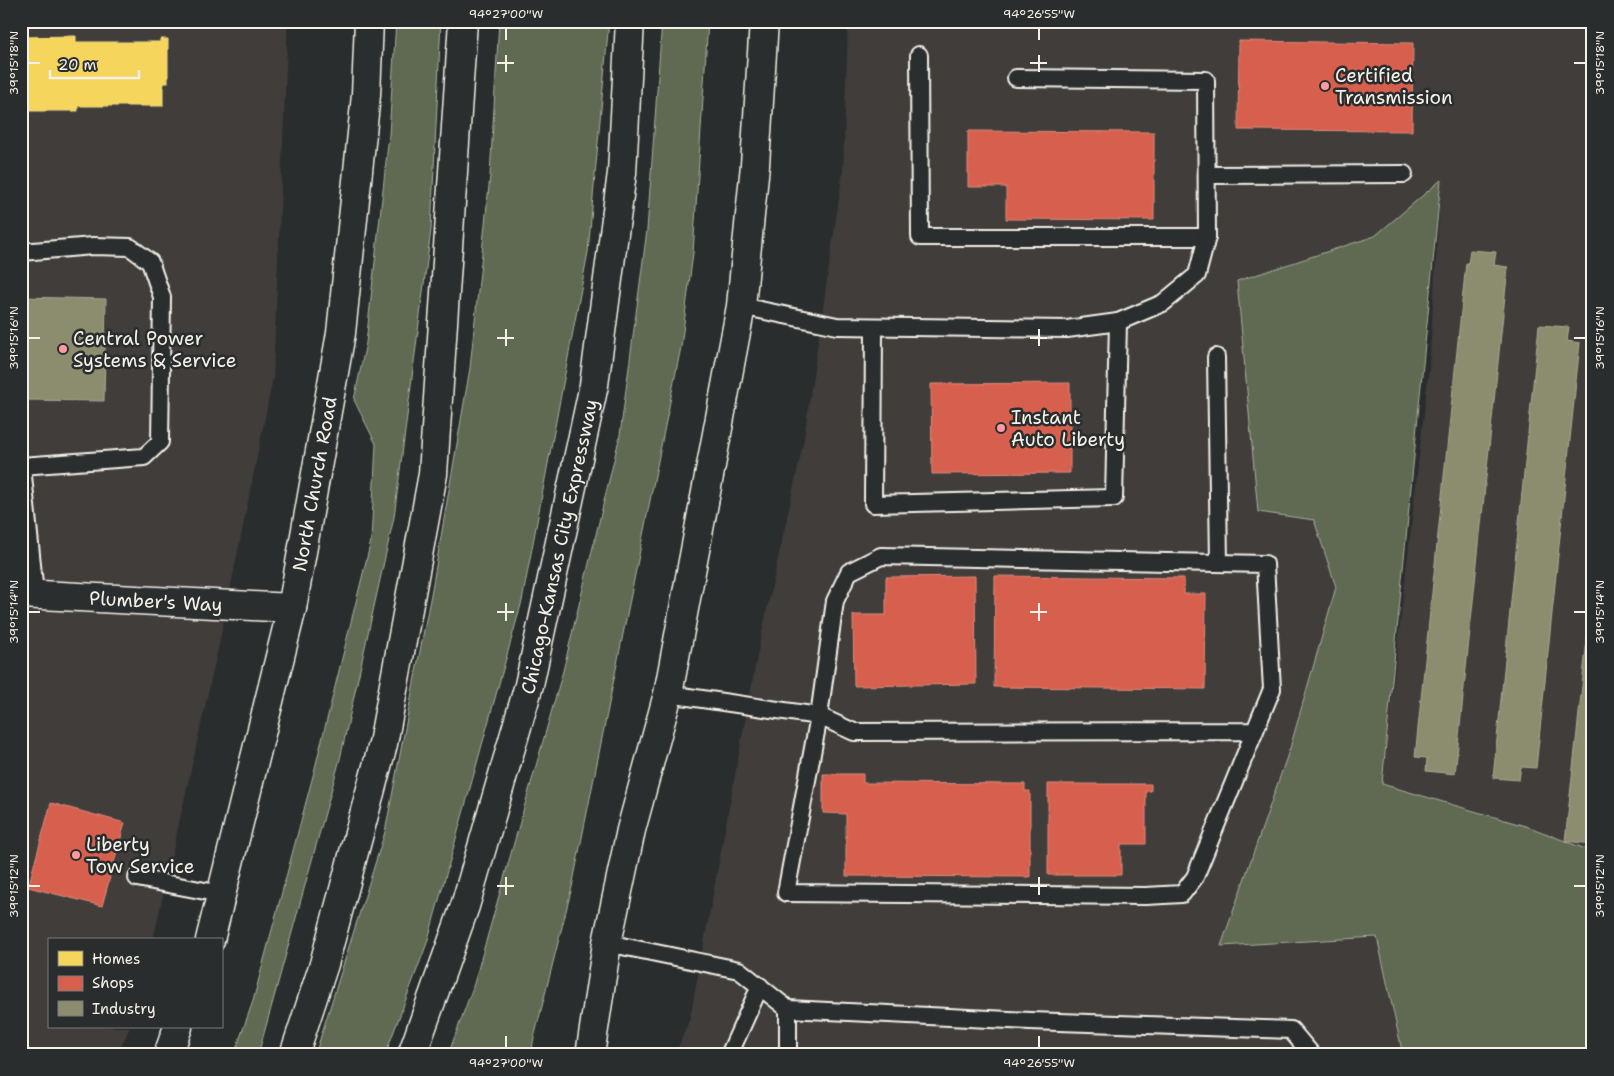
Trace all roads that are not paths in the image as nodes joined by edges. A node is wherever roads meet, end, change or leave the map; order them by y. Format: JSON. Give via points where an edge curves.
{"nodes":[{"id":1,"x":369,"y":21,"type":"edge"},
{"id":2,"x":463,"y":21,"type":"edge"},
{"id":3,"x":630,"y":21,"type":"edge"},
{"id":4,"x":764,"y":21,"type":"edge"},
{"id":5,"x":919,"y":55,"type":"dead end"},
{"id":6,"x":1016,"y":78,"type":"dead end"},
{"id":7,"x":1404,"y":174,"type":"dead end"},
{"id":8,"x":1207,"y":175,"type":"junction"},
{"id":9,"x":1208,"y":237,"type":"junction"},
{"id":10,"x":21,"y":252,"type":"edge"},
{"id":11,"x":741,"y":306,"type":"junction"},
{"id":12,"x":1118,"y":322,"type":"junction"},
{"id":13,"x":874,"y":327,"type":"junction"},
{"id":14,"x":1216,"y":357,"type":"dead end"},
{"id":15,"x":22,"y":466,"type":"edge"},
{"id":16,"x":1219,"y":563,"type":"junction"},
{"id":17,"x":28,"y":594,"type":"edge"},
{"id":18,"x":292,"y":608,"type":"junction"},
{"id":19,"x":668,"y":694,"type":"junction"},
{"id":20,"x":819,"y":716,"type":"junction"},
{"id":21,"x":1255,"y":731,"type":"junction"},
{"id":22,"x":137,"y":878,"type":"dead end"},
{"id":23,"x":221,"y":894,"type":"junction"},
{"id":24,"x":210,"y":938,"type":"edge"},
{"id":25,"x":607,"y":943,"type":"junction"},
{"id":26,"x":760,"y":986,"type":"junction"},
{"id":27,"x":788,"y":1009,"type":"junction"},
{"id":28,"x":178,"y":1028,"type":"edge"},
{"id":29,"x":168,"y":1055,"type":"edge"},
{"id":30,"x":294,"y":1055,"type":"edge"},
{"id":31,"x":412,"y":1055,"type":"edge"},
{"id":32,"x":590,"y":1055,"type":"edge"},
{"id":33,"x":729,"y":1055,"type":"edge"},
{"id":34,"x":788,"y":1055,"type":"edge"},
{"id":35,"x":1312,"y":1055,"type":"edge"}],
"edges":[{"from":1,"to":18,"type":"main road","name":"North Church Road","via":[[366,95],[341,333]]},
{"from":2,"to":30,"type":"main road","via":[[433,474],[383,744],[324,964]]},
{"from":3,"to":31,"type":"main road","name":"Chicago-Kansas City Expressway","via":[[622,173],[594,385],[529,685],[465,906]]},
{"from":4,"to":11,"type":"main road","via":[[755,165]]},
{"from":5,"to":9,"type":"lane","via":[[920,237]]},
{"from":6,"to":8,"type":"lane","via":[[1206,80]]},
{"from":7,"to":8,"type":"lane"},
{"from":8,"to":9,"type":"lane"},
{"from":9,"to":12,"type":"lane","via":[[1197,275],[1163,303]]},
{"from":10,"to":15,"type":"lane","via":[[93,246],[130,247],[150,262],[162,297],[160,442],[144,457]]},
{"from":11,"to":13,"type":"lane","via":[[837,326]]},
{"from":11,"to":19,"type":"main road"},
{"from":12,"to":13,"type":"lane","via":[[1067,330]]},
{"from":12,"to":13,"type":"lane","via":[[1114,498],[872,504]]},
{"from":14,"to":16,"type":"lane"},
{"from":15,"to":17,"type":"lane"},
{"from":16,"to":20,"type":"lane","via":[[881,556],[849,572],[835,601]]},
{"from":16,"to":21,"type":"lane","via":[[1265,564],[1272,689]]},
{"from":17,"to":18,"type":"main road","name":"Plumber's Way"},
{"from":18,"to":23,"type":"main road","name":"North Church Road"},
{"from":19,"to":20,"type":"lane"},
{"from":19,"to":25,"type":"main road","via":[[631,830]]},
{"from":20,"to":21,"type":"lane","via":[[854,732]]},
{"from":20,"to":21,"type":"lane","via":[[786,892],[1182,894],[1195,877]]},
{"from":22,"to":23,"type":"lane"},
{"from":23,"to":24,"type":"main road","name":"North Church Road"},
{"from":25,"to":26,"type":"lane","via":[[739,970]]},
{"from":25,"to":32,"type":"main road"},
{"from":26,"to":27,"type":"lane"},
{"from":26,"to":33,"type":"lane"},
{"from":27,"to":34,"type":"lane"},
{"from":27,"to":35,"type":"lane","via":[[1292,1030]]},
{"from":28,"to":29,"type":"main road"}]}
